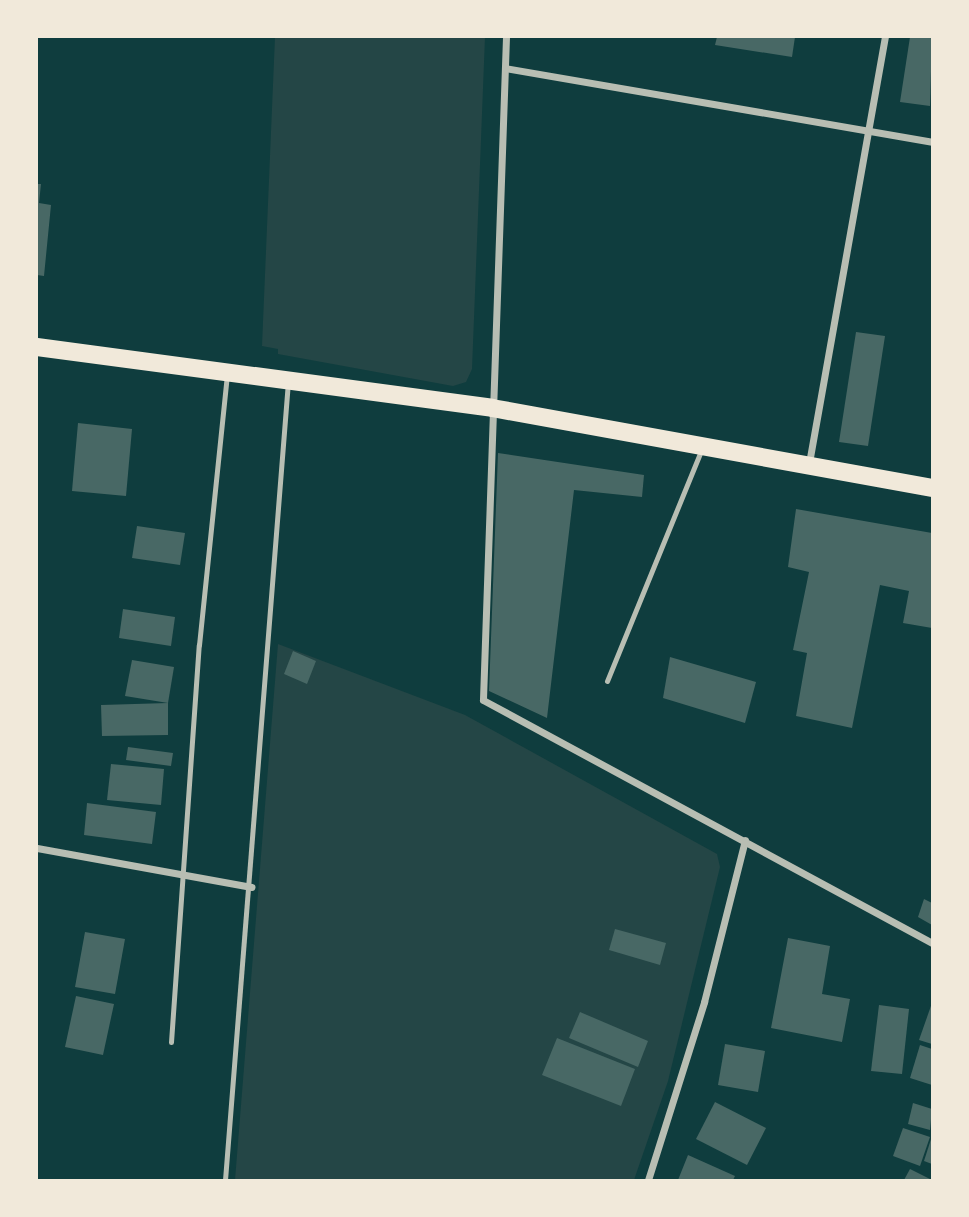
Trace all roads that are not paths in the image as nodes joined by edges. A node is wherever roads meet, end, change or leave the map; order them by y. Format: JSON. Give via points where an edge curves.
{"nodes":[{"id":1,"x":506,"y":37,"type":"edge"},
{"id":2,"x":885,"y":37,"type":"edge"},
{"id":3,"x":505,"y":68,"type":"junction"},
{"id":4,"x":868,"y":131,"type":"junction"},
{"id":5,"x":932,"y":142,"type":"edge"},
{"id":6,"x":37,"y":346,"type":"edge"},
{"id":7,"x":227,"y":372,"type":"junction"},
{"id":8,"x":288,"y":379,"type":"junction"},
{"id":9,"x":492,"y":408,"type":"junction"},
{"id":10,"x":704,"y":446,"type":"junction"},
{"id":11,"x":809,"y":464,"type":"junction"},
{"id":12,"x":932,"y":488,"type":"edge"},
{"id":13,"x":607,"y":681,"type":"dead end"},
{"id":14,"x":745,"y":840,"type":"junction"},
{"id":15,"x":37,"y":848,"type":"edge"},
{"id":16,"x":183,"y":873,"type":"junction"},
{"id":17,"x":251,"y":887,"type":"junction"},
{"id":18,"x":932,"y":943,"type":"edge"},
{"id":19,"x":171,"y":1042,"type":"dead end"},
{"id":20,"x":225,"y":1180,"type":"edge"},
{"id":21,"x":648,"y":1180,"type":"edge"}],
"edges":[{"from":1,"to":3,"type":"street"},
{"from":2,"to":4,"type":"street"},
{"from":3,"to":4,"type":"street"},
{"from":3,"to":9,"type":"street"},
{"from":4,"to":5,"type":"street"},
{"from":4,"to":11,"type":"street"},
{"from":6,"to":7,"type":"main road"},
{"from":7,"to":8,"type":"main road"},
{"from":7,"to":16,"type":"lane","via":[[199,645]]},
{"from":8,"to":9,"type":"main road"},
{"from":8,"to":17,"type":"lane"},
{"from":9,"to":10,"type":"main road"},
{"from":9,"to":14,"type":"street","via":[[480,694],[490,707]]},
{"from":10,"to":11,"type":"main road"},
{"from":10,"to":13,"type":"lane"},
{"from":11,"to":12,"type":"main road"},
{"from":14,"to":18,"type":"street"},
{"from":14,"to":21,"type":"street","via":[[704,1002]]},
{"from":15,"to":16,"type":"street"},
{"from":16,"to":17,"type":"street"},
{"from":16,"to":19,"type":"lane"},
{"from":17,"to":20,"type":"lane"}]}
